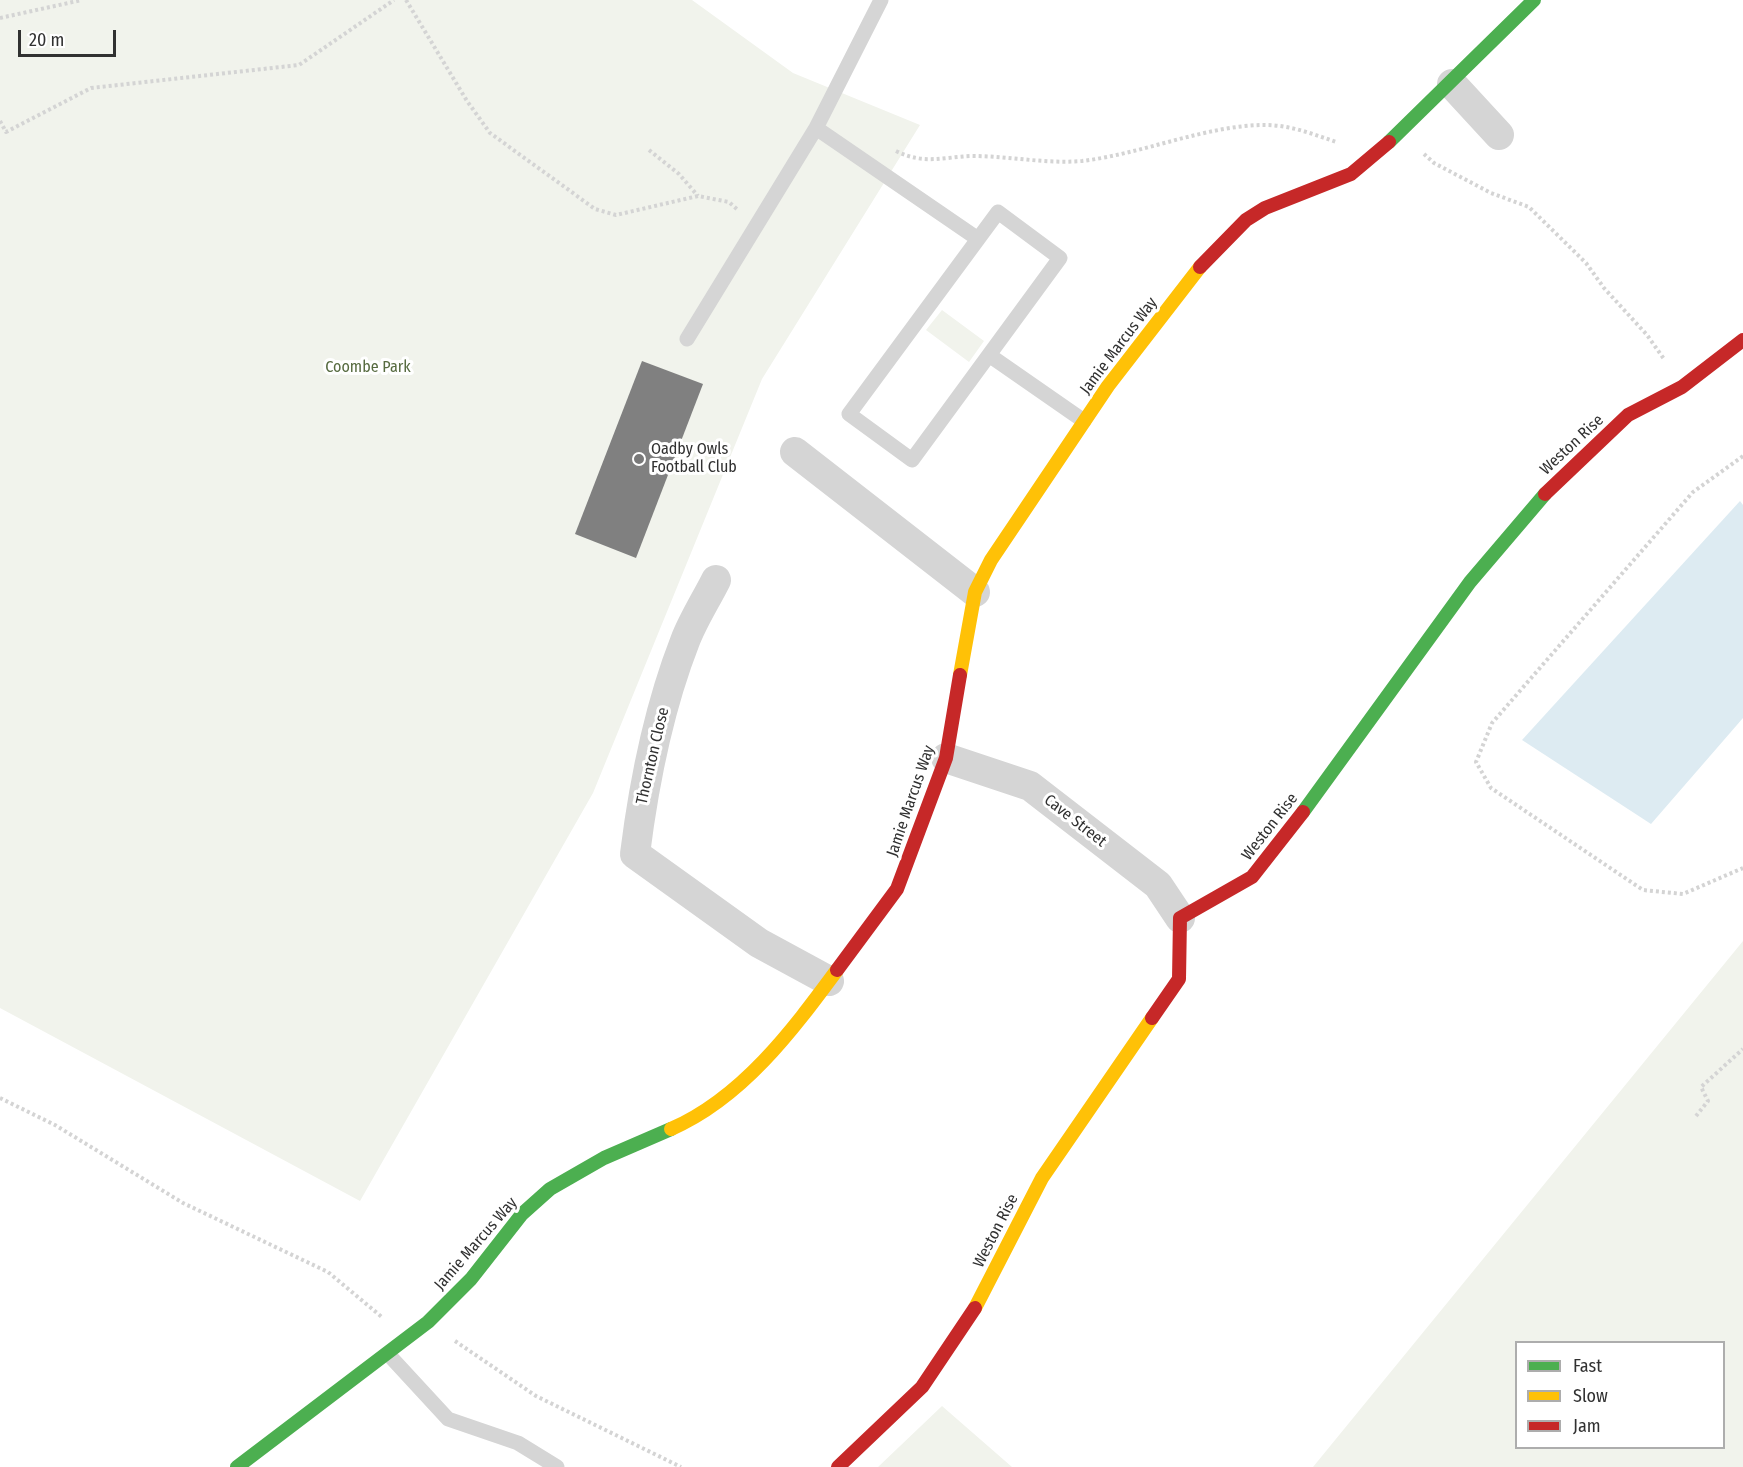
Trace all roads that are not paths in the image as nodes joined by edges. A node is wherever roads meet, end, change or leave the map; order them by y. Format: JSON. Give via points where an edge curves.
{"nodes":[{"id":1,"x":881,"y":0,"type":"edge"},
{"id":2,"x":1534,"y":0,"type":"edge"},
{"id":3,"x":1452,"y":84,"type":"junction"},
{"id":4,"x":816,"y":128,"type":"junction"},
{"id":5,"x":1498,"y":135,"type":"dead end"},
{"id":6,"x":978,"y":239,"type":"junction"},
{"id":7,"x":687,"y":339,"type":"dead end"},
{"id":8,"x":1743,"y":340,"type":"edge"},
{"id":9,"x":989,"y":355,"type":"junction"},
{"id":10,"x":1084,"y":420,"type":"junction"},
{"id":11,"x":795,"y":452,"type":"dead end"},
{"id":12,"x":716,"y":580,"type":"dead end"},
{"id":13,"x":975,"y":592,"type":"junction"},
{"id":14,"x":946,"y":758,"type":"junction"},
{"id":15,"x":1180,"y":918,"type":"junction"},
{"id":16,"x":829,"y":981,"type":"junction"},
{"id":17,"x":388,"y":1354,"type":"junction"},
{"id":18,"x":237,"y":1467,"type":"edge"},
{"id":19,"x":557,"y":1467,"type":"edge"},
{"id":20,"x":838,"y":1467,"type":"edge"}],
"edges":[{"from":1,"to":4,"type":"lane"},
{"from":2,"to":3,"type":"street","name":"Jamie Marcus Way"},
{"from":3,"to":5,"type":"street"},
{"from":3,"to":10,"type":"street","name":"Jamie Marcus Way","via":[[1367,162],[1333,183],[1265,208],[1246,220],[1206,259]]},
{"from":4,"to":6,"type":"lane"},
{"from":4,"to":7,"type":"lane"},
{"from":6,"to":9,"type":"lane","via":[[998,212],[1060,258]]},
{"from":6,"to":9,"type":"lane","via":[[849,414],[912,460]]},
{"from":8,"to":15,"type":"street","name":"Weston Rise","via":[[1682,387],[1628,415],[1546,493],[1470,582],[1322,788],[1252,877]]},
{"from":9,"to":10,"type":"lane"},
{"from":10,"to":13,"type":"street","name":"Jamie Marcus Way","via":[[991,560]]},
{"from":11,"to":13,"type":"street"},
{"from":12,"to":16,"type":"street","name":"Thornton Close","via":[[685,640],[665,700],[645,776],[635,854],[759,943]]},
{"from":13,"to":14,"type":"street","name":"Jamie Marcus Way"},
{"from":14,"to":15,"type":"street","name":"Cave Street","via":[[1030,786],[1158,885]]},
{"from":14,"to":16,"type":"street","name":"Jamie Marcus Way","via":[[897,890]]},
{"from":15,"to":20,"type":"street","name":"Weston Rise","via":[[1179,979],[1042,1178],[967,1323],[922,1387]]},
{"from":16,"to":17,"type":"street","name":"Jamie Marcus Way","via":[[753,1073],[721,1100],[680,1125],[604,1158],[550,1189],[522,1214],[471,1280]]},
{"from":17,"to":18,"type":"street","name":"Jamie Marcus Way"},
{"from":17,"to":19,"type":"lane","via":[[448,1419],[518,1443]]}]}
